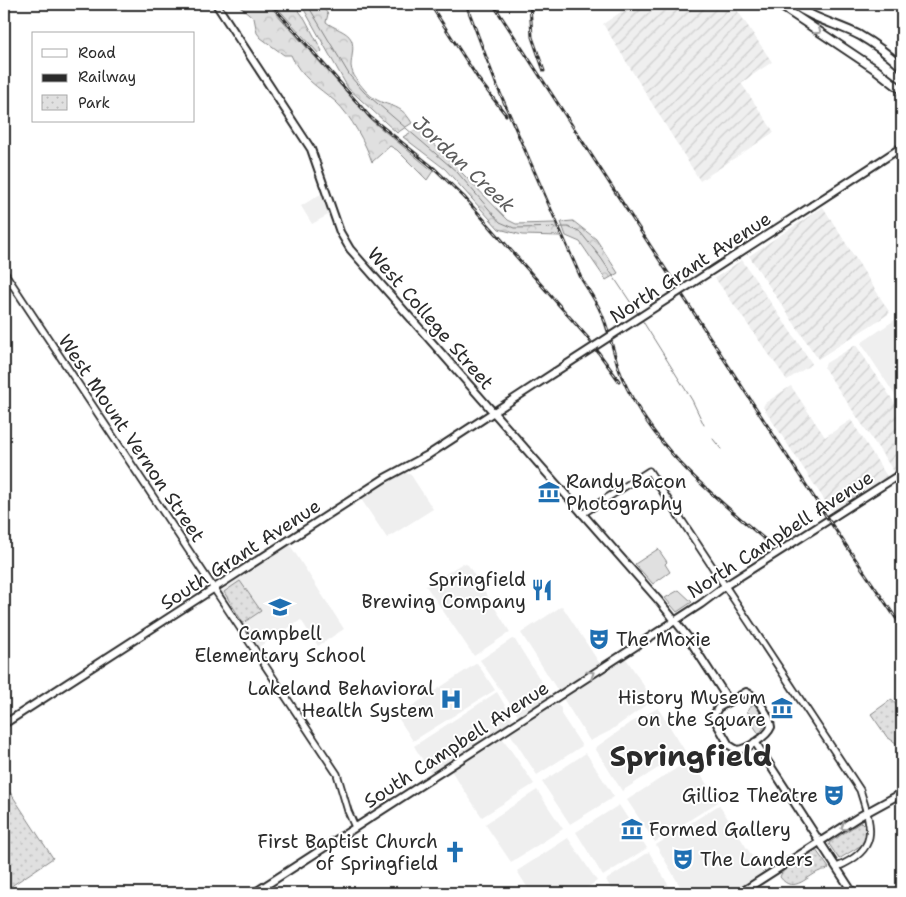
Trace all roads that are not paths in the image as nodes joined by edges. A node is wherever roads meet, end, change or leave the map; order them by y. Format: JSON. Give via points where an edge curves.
{"nodes":[{"id":1,"x":216,"y":4,"type":"edge"},
{"id":2,"x":778,"y":4,"type":"edge"},
{"id":3,"x":793,"y":4,"type":"edge"},
{"id":4,"x":902,"y":67,"type":"edge"},
{"id":5,"x":902,"y":90,"type":"edge"},
{"id":6,"x":902,"y":147,"type":"edge"},
{"id":7,"x":4,"y":272,"type":"edge"},
{"id":8,"x":494,"y":413,"type":"junction"},
{"id":9,"x":902,"y":473,"type":"edge"},
{"id":10,"x":582,"y":514,"type":"junction"},
{"id":11,"x":725,"y":586,"type":"junction"},
{"id":12,"x":214,"y":589,"type":"junction"},
{"id":13,"x":674,"y":620,"type":"junction"},
{"id":14,"x":729,"y":701,"type":"junction"},
{"id":15,"x":4,"y":724,"type":"edge"},
{"id":16,"x":755,"y":742,"type":"junction"},
{"id":17,"x":902,"y":793,"type":"edge"},
{"id":18,"x":867,"y":812,"type":"junction"},
{"id":19,"x":355,"y":827,"type":"junction"},
{"id":20,"x":820,"y":842,"type":"junction"},
{"id":21,"x":837,"y":868,"type":"junction"},
{"id":22,"x":254,"y":893,"type":"edge"},
{"id":23,"x":740,"y":893,"type":"edge"},
{"id":24,"x":853,"y":893,"type":"edge"}],
"edges":[{"from":1,"to":8,"type":"main road","name":"West College Street","via":[[311,149],[346,243]]},
{"from":2,"to":5,"type":"main road","one_way":true},
{"from":3,"to":4,"type":"main road","via":[[858,35],[887,52]]},
{"from":6,"to":8,"type":"main road","name":"North Grant Avenue","bridge":true},
{"from":7,"to":12,"type":"street","name":"West Mount Vernon Street"},
{"from":8,"to":10,"type":"main road","name":"West College Street"},
{"from":8,"to":12,"type":"main road","name":"South Grant Avenue","via":[[385,478]]},
{"from":9,"to":11,"type":"main road","name":"North Campbell Avenue"},
{"from":10,"to":11,"type":"street","via":[[649,471]]},
{"from":10,"to":13,"type":"main road","name":"West College Street"},
{"from":11,"to":13,"type":"main road","name":"North Campbell Avenue"},
{"from":11,"to":18,"type":"street","via":[[860,790]]},
{"from":12,"to":15,"type":"main road","name":"South Grant Avenue"},
{"from":12,"to":19,"type":"street","name":"West Mount Vernon Street","via":[[336,774]]},
{"from":13,"to":14,"type":"main road","name":"West College Street"},
{"from":19,"to":13,"type":"main road","name":"South Campbell Avenue","one_way":true},
{"from":14,"to":16,"type":"main road","via":[[750,693],[769,720],[769,732]]},
{"from":14,"to":16,"type":"main road","via":[[714,713],[718,730],[734,749],[742,750]]},
{"from":16,"to":20,"type":"main road"},
{"from":17,"to":18,"type":"main road"},
{"from":18,"to":20,"type":"main road","one_way":true},
{"from":18,"to":21,"type":"street","via":[[871,831],[869,842]]},
{"from":19,"to":22,"type":"main road","name":"South Campbell Avenue"},
{"from":20,"to":21,"type":"main road"},
{"from":20,"to":23,"type":"main road"},
{"from":21,"to":24,"type":"main road"}]}
